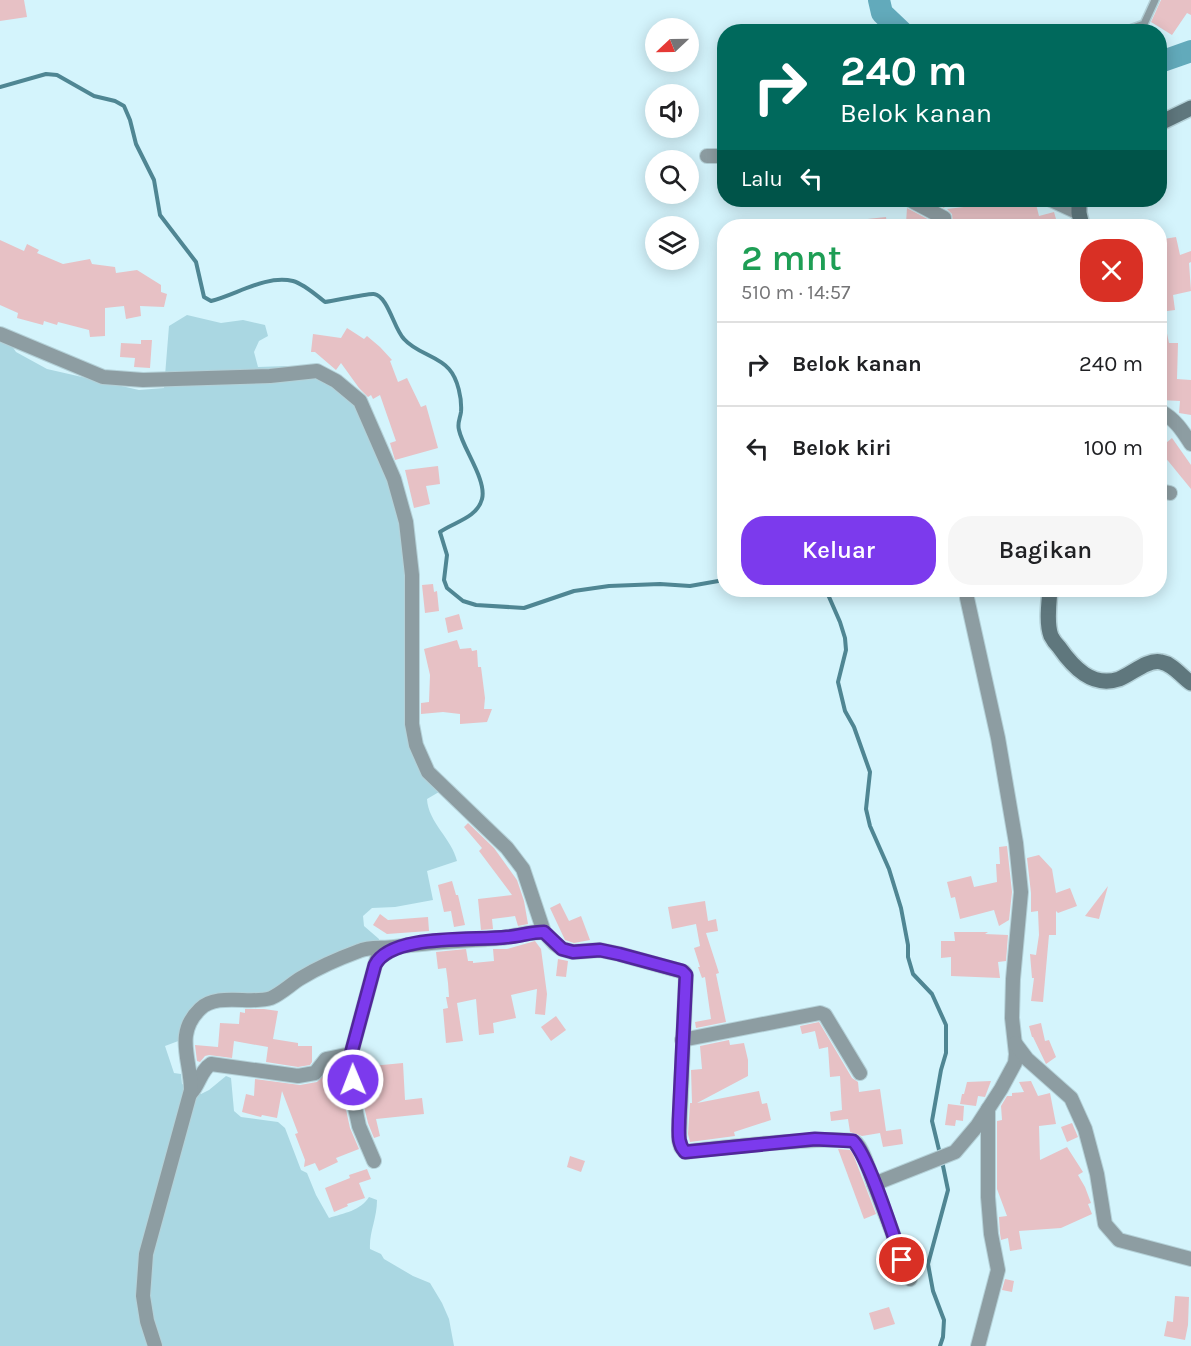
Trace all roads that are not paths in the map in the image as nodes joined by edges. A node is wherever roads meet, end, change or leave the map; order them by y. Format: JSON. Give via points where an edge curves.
{"nodes":[{"id":1,"x":1155,"y":0,"type":"edge"},
{"id":2,"x":1144,"y":24,"type":"edge"},
{"id":3,"x":1191,"y":108,"type":"edge"},
{"id":4,"x":1167,"y":120,"type":"edge"},
{"id":5,"x":706,"y":156,"type":"dead end"},
{"id":6,"x":717,"y":156,"type":"edge"},
{"id":7,"x":923,"y":207,"type":"edge"},
{"id":8,"x":944,"y":219,"type":"edge"},
{"id":9,"x":0,"y":334,"type":"edge"},
{"id":10,"x":1167,"y":414,"type":"edge"},
{"id":11,"x":1191,"y":444,"type":"edge"},
{"id":12,"x":967,"y":597,"type":"edge"},
{"id":13,"x":1050,"y":597,"type":"edge"},
{"id":14,"x":1191,"y":683,"type":"edge"},
{"id":15,"x":544,"y":932,"type":"junction"},
{"id":16,"x":394,"y":948,"type":"junction"},
{"id":17,"x":682,"y":1040,"type":"junction"},
{"id":18,"x":1014,"y":1041,"type":"junction"},
{"id":19,"x":351,"y":1054,"type":"junction"},
{"id":20,"x":860,"y":1073,"type":"dead end"},
{"id":21,"x":189,"y":1095,"type":"junction"},
{"id":22,"x":988,"y":1109,"type":"junction"},
{"id":23,"x":374,"y":1161,"type":"dead end"},
{"id":24,"x":874,"y":1184,"type":"junction"},
{"id":25,"x":1191,"y":1259,"type":"edge"},
{"id":26,"x":910,"y":1279,"type":"dead end"},
{"id":27,"x":155,"y":1346,"type":"edge"},
{"id":28,"x":978,"y":1346,"type":"edge"}],
"edges":[{"from":1,"to":2,"type":"lane"},
{"from":3,"to":4,"type":"street"},
{"from":5,"to":6,"type":"street"},
{"from":7,"to":8,"type":"street"},
{"from":9,"to":15,"type":"street","via":[[103,377],[143,380],[317,371],[360,401],[394,479],[406,522],[412,574],[412,724],[416,745],[428,772],[507,848],[523,869]]},
{"from":10,"to":11,"type":"street"},
{"from":12,"to":18,"type":"street","via":[[1016,843],[1021,892],[1013,979]]},
{"from":13,"to":14,"type":"street","via":[[1051,636],[1068,661],[1086,677],[1102,682],[1118,679],[1159,661]]},
{"from":15,"to":16,"type":"street"},
{"from":15,"to":17,"type":"street","via":[[562,949],[600,950],[684,972]]},
{"from":16,"to":19,"type":"street","via":[[377,959]]},
{"from":16,"to":21,"type":"street","via":[[362,949],[303,977],[270,998],[238,999],[201,1007],[184,1040],[191,1075]]},
{"from":17,"to":20,"type":"street","via":[[820,1013],[825,1015]]},
{"from":17,"to":24,"type":"street","via":[[679,1140],[685,1152],[815,1139],[850,1141],[858,1147]]},
{"from":18,"to":22,"type":"street","via":[[1014,1063]]},
{"from":18,"to":25,"type":"street","via":[[1027,1059],[1071,1098],[1085,1129],[1097,1174],[1102,1215],[1111,1232],[1119,1240]]},
{"from":19,"to":21,"type":"street","via":[[326,1059],[315,1073],[298,1076],[211,1064]]},
{"from":19,"to":23,"type":"street","via":[[358,1126]]},
{"from":21,"to":27,"type":"street","via":[[146,1254],[143,1296]]},
{"from":22,"to":24,"type":"street","via":[[954,1152]]},
{"from":22,"to":28,"type":"street","via":[[988,1197],[998,1270]]},
{"from":24,"to":26,"type":"street"}]}
